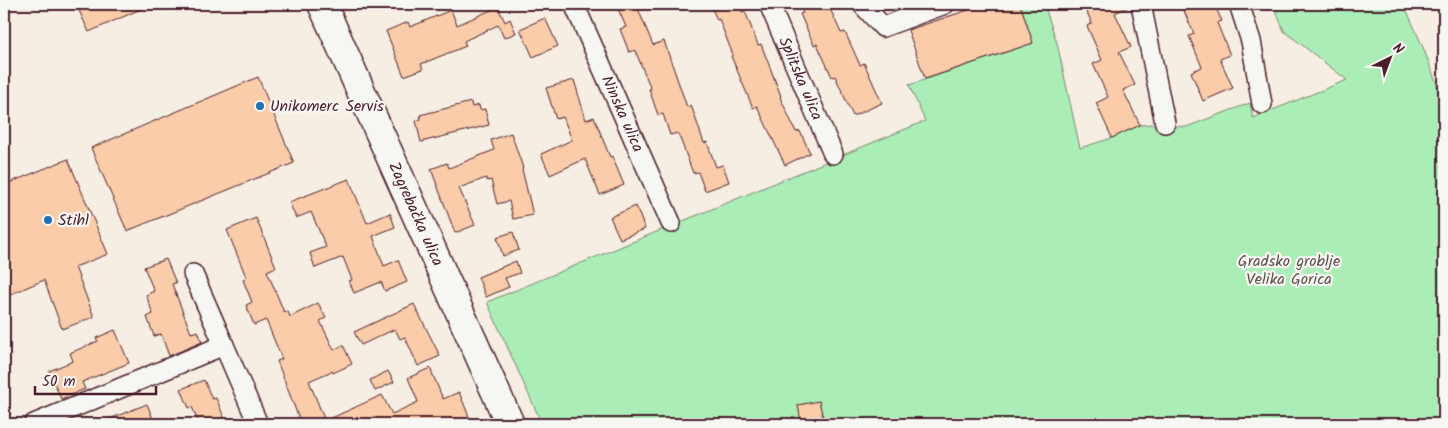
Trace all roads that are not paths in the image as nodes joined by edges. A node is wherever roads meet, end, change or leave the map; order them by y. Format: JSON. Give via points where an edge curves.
{"nodes":[{"id":1,"x":322,"y":4,"type":"edge"},
{"id":2,"x":574,"y":4,"type":"edge"},
{"id":3,"x":768,"y":4,"type":"edge"},
{"id":4,"x":862,"y":4,"type":"edge"},
{"id":5,"x":945,"y":4,"type":"edge"},
{"id":6,"x":1141,"y":4,"type":"edge"},
{"id":7,"x":1239,"y":4,"type":"edge"},
{"id":8,"x":1262,"y":104,"type":"dead end"},
{"id":9,"x":1165,"y":123,"type":"dead end"},
{"id":10,"x":833,"y":154,"type":"dead end"},
{"id":11,"x":672,"y":224,"type":"dead end"},
{"id":12,"x":193,"y":274,"type":"dead end"},
{"id":13,"x":224,"y":345,"type":"junction"},
{"id":14,"x":34,"y":424,"type":"edge"},
{"id":15,"x":258,"y":424,"type":"edge"},
{"id":16,"x":510,"y":424,"type":"edge"}],
"edges":[{"from":1,"to":16,"type":"main road","name":"Zagrebačka ulica"},
{"from":2,"to":11,"type":"street","name":"Ninska ulica"},
{"from":3,"to":10,"type":"street","name":"Splitska ulica"},
{"from":4,"to":5,"type":"street","via":[[883,27]]},
{"from":6,"to":9,"type":"street"},
{"from":7,"to":8,"type":"street","via":[[1251,41]]},
{"from":12,"to":13,"type":"street"},
{"from":13,"to":14,"type":"street"},
{"from":13,"to":15,"type":"street"}]}
